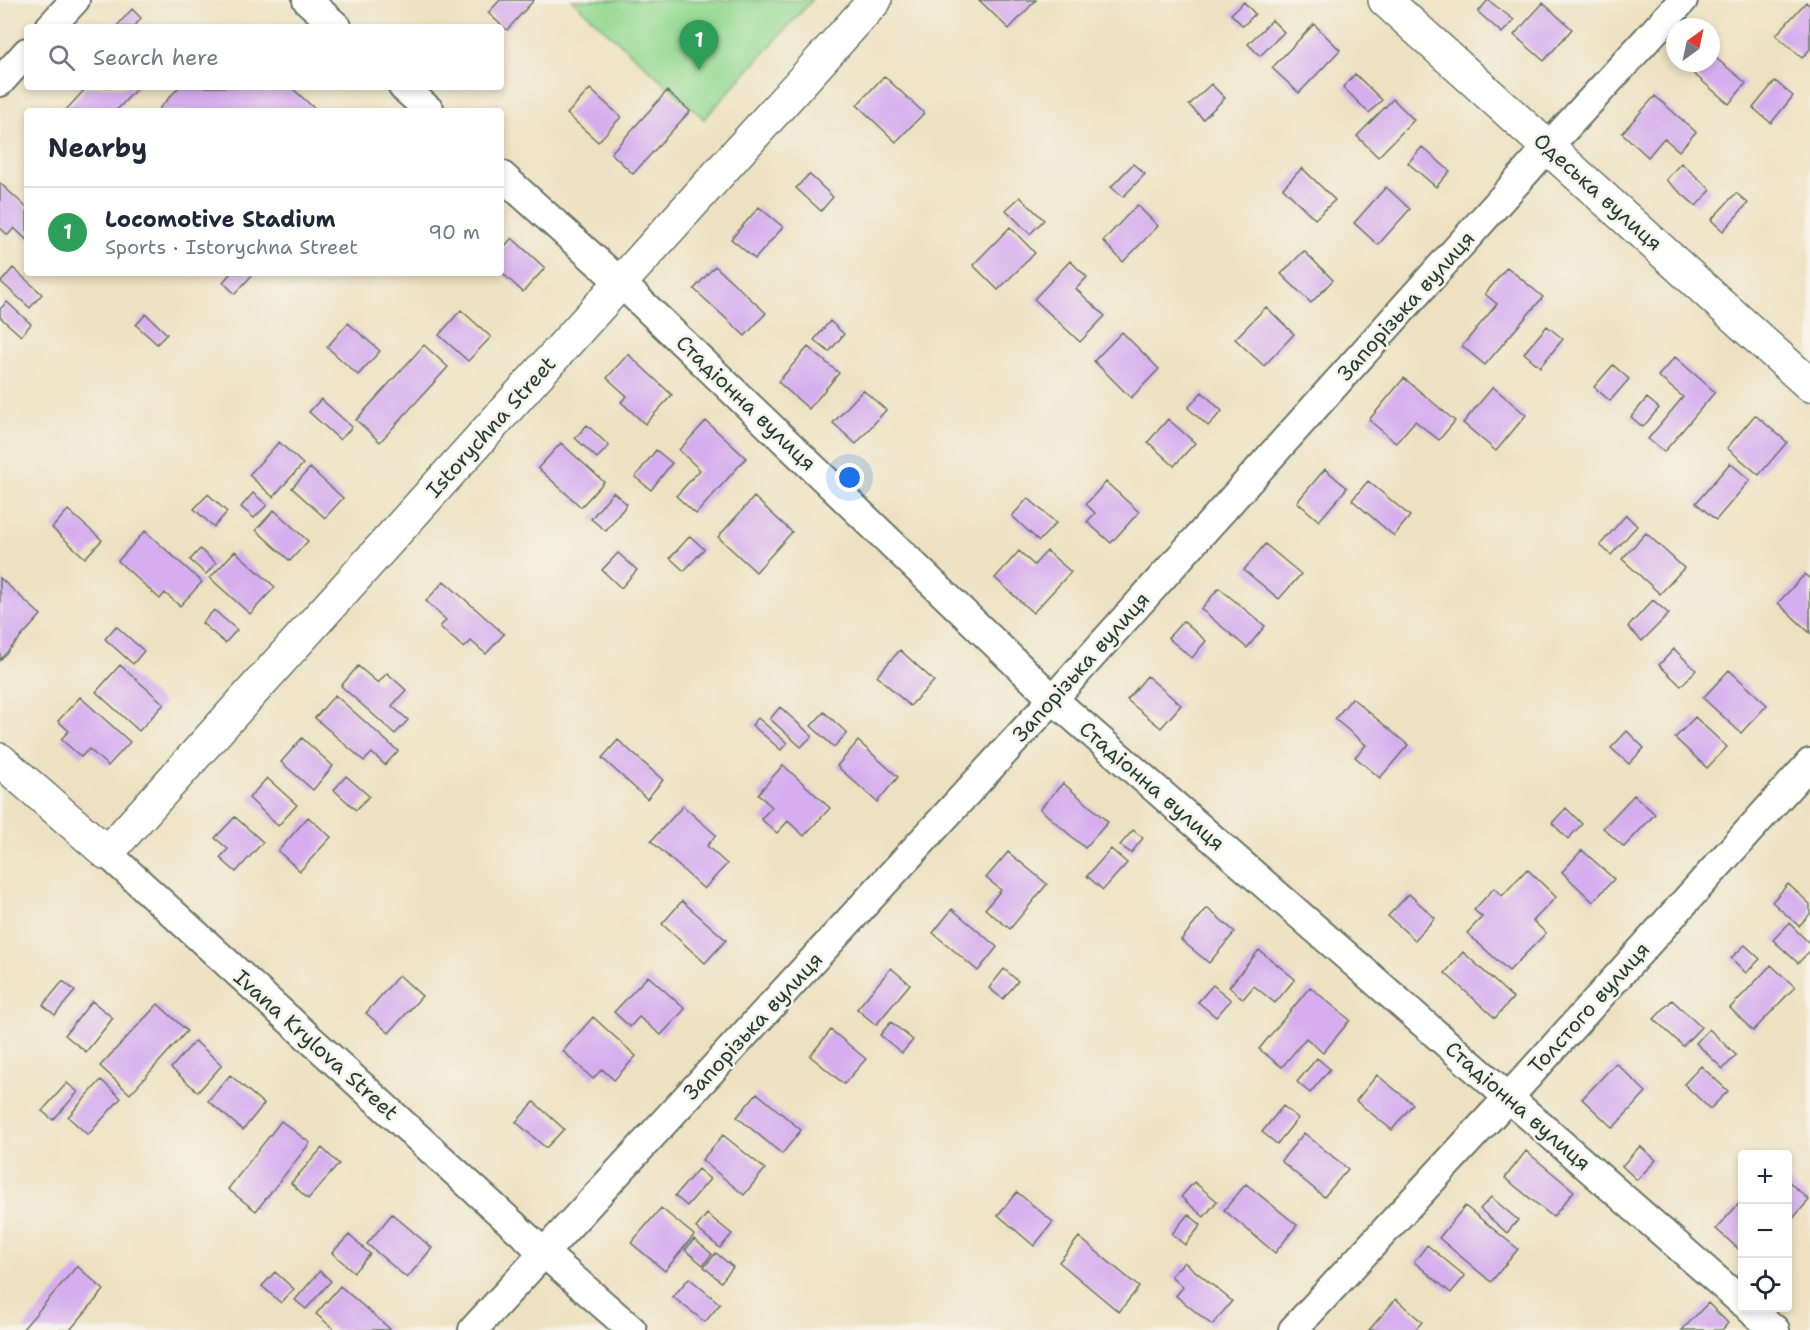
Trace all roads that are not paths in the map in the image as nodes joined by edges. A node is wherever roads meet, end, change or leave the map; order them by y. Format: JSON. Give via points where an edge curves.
{"nodes":[{"id":1,"x":75,"y":0,"type":"edge"},
{"id":2,"x":307,"y":0,"type":"edge"},
{"id":3,"x":875,"y":0,"type":"edge"},
{"id":4,"x":1386,"y":0,"type":"edge"},
{"id":5,"x":1683,"y":0,"type":"edge"},
{"id":6,"x":53,"y":24,"type":"edge"},
{"id":7,"x":334,"y":24,"type":"edge"},
{"id":8,"x":24,"y":55,"type":"edge"},
{"id":9,"x":0,"y":82,"type":"edge"},
{"id":10,"x":406,"y":90,"type":"edge"},
{"id":11,"x":427,"y":108,"type":"edge"},
{"id":12,"x":1549,"y":146,"type":"junction"},
{"id":13,"x":504,"y":178,"type":"edge"},
{"id":14,"x":621,"y":283,"type":"junction"},
{"id":15,"x":1810,"y":385,"type":"edge"},
{"id":16,"x":1053,"y":699,"type":"junction"},
{"id":17,"x":0,"y":760,"type":"edge"},
{"id":18,"x":1810,"y":763,"type":"edge"},
{"id":19,"x":107,"y":854,"type":"junction"},
{"id":20,"x":1508,"y":1098,"type":"junction"},
{"id":21,"x":544,"y":1252,"type":"junction"},
{"id":22,"x":1738,"y":1298,"type":"edge"},
{"id":23,"x":1754,"y":1312,"type":"edge"},
{"id":24,"x":473,"y":1330,"type":"edge"},
{"id":25,"x":632,"y":1330,"type":"edge"},
{"id":26,"x":1293,"y":1330,"type":"edge"},
{"id":27,"x":1775,"y":1330,"type":"edge"}],
"edges":[{"from":1,"to":6,"type":"street"},
{"from":2,"to":7,"type":"street"},
{"from":3,"to":14,"type":"street","name":"Istorychna Street"},
{"from":4,"to":12,"type":"street","name":"Одеська вулиця"},
{"from":5,"to":12,"type":"street","name":"Запорізька вулиця"},
{"from":8,"to":9,"type":"street"},
{"from":10,"to":11,"type":"street"},
{"from":12,"to":15,"type":"street","name":"Одеська вулиця"},
{"from":12,"to":16,"type":"street","name":"Запорізька вулиця"},
{"from":13,"to":14,"type":"street","name":"Стадіонна вулиця"},
{"from":14,"to":16,"type":"street","name":"Стадіонна вулиця"},
{"from":14,"to":19,"type":"street","name":"Istorychna Street"},
{"from":16,"to":20,"type":"street","name":"Стадіонна вулиця"},
{"from":16,"to":21,"type":"street","name":"Запорізька вулиця"},
{"from":17,"to":19,"type":"street","name":"Ivana Krylova Street"},
{"from":18,"to":20,"type":"street","name":"Толстого вулиця"},
{"from":19,"to":21,"type":"street","name":"Ivana Krylova Street"},
{"from":20,"to":22,"type":"street","name":"Стадіонна вулиця"},
{"from":20,"to":26,"type":"street","name":"Толстого вулиця"},
{"from":21,"to":24,"type":"street","name":"Запорізька вулиця"},
{"from":21,"to":25,"type":"street","name":"Ivana Krylova Street"},
{"from":23,"to":27,"type":"street"}]}
